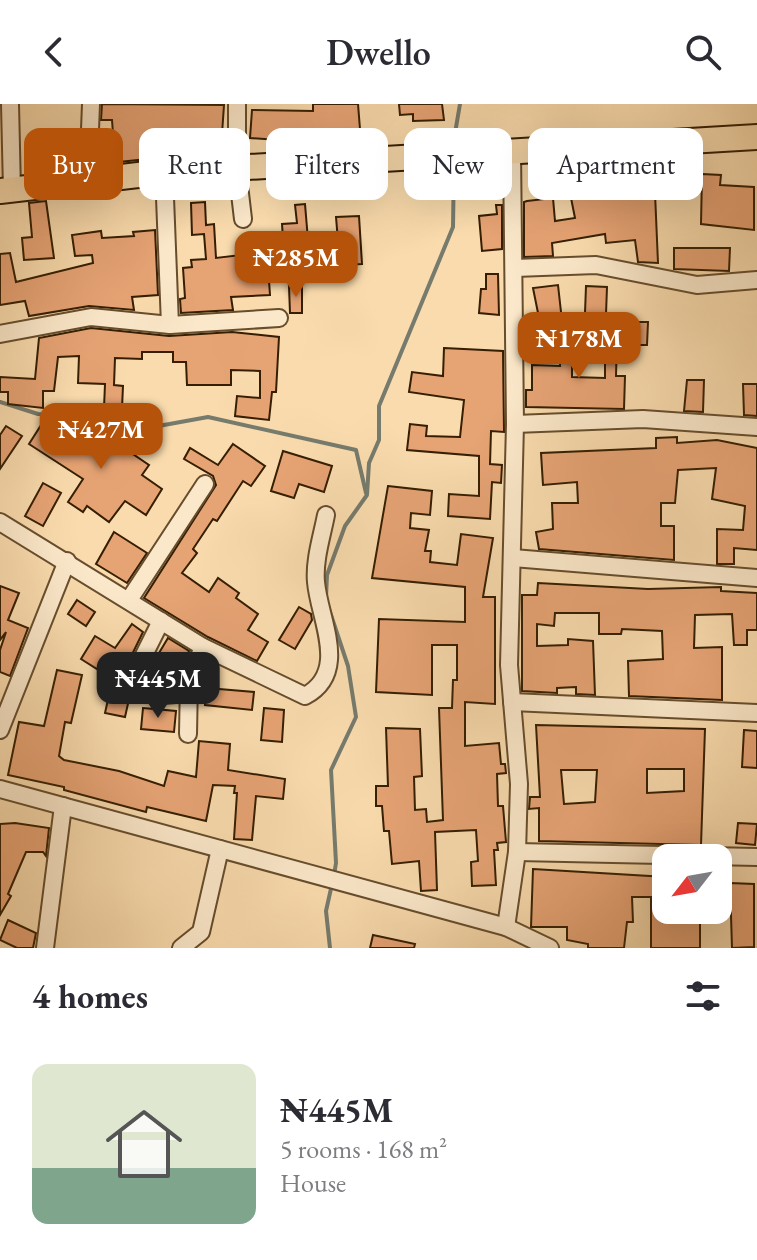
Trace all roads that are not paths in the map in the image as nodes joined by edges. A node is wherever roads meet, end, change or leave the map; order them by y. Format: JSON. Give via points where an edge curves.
{"nodes":[{"id":1,"x":10,"y":104,"type":"edge"},
{"id":2,"x":91,"y":104,"type":"edge"},
{"id":3,"x":237,"y":104,"type":"edge"},
{"id":4,"x":90,"y":128,"type":"edge"},
{"id":5,"x":237,"y":128,"type":"edge"},
{"id":6,"x":757,"y":137,"type":"edge"},
{"id":7,"x":512,"y":151,"type":"joint"},
{"id":8,"x":404,"y":159,"type":"edge"},
{"id":9,"x":250,"y":167,"type":"edge"},
{"id":10,"x":6,"y":190,"type":"edge"},
{"id":11,"x":165,"y":200,"type":"edge"},
{"id":12,"x":241,"y":200,"type":"edge"},
{"id":13,"x":243,"y":219,"type":"dead end"},
{"id":14,"x":515,"y":268,"type":"junction"},
{"id":15,"x":757,"y":280,"type":"edge"},
{"id":16,"x":279,"y":318,"type":"dead end"},
{"id":17,"x":170,"y":325,"type":"junction"},
{"id":18,"x":0,"y":334,"type":"edge"},
{"id":19,"x":515,"y":424,"type":"junction"},
{"id":20,"x":757,"y":427,"type":"edge"},
{"id":21,"x":205,"y":484,"type":"dead end"},
{"id":22,"x":326,"y":515,"type":"dead end"},
{"id":23,"x":0,"y":522,"type":"edge"},
{"id":24,"x":513,"y":558,"type":"junction"},
{"id":25,"x":67,"y":561,"type":"junction"},
{"id":26,"x":757,"y":578,"type":"edge"},
{"id":27,"x":129,"y":600,"type":"junction"},
{"id":28,"x":161,"y":621,"type":"junction"},
{"id":29,"x":203,"y":647,"type":"junction"},
{"id":30,"x":188,"y":693,"type":"junction"},
{"id":31,"x":512,"y":702,"type":"junction"},
{"id":32,"x":757,"y":713,"type":"edge"},
{"id":33,"x":0,"y":730,"type":"edge"},
{"id":34,"x":188,"y":734,"type":"dead end"},
{"id":35,"x":0,"y":789,"type":"edge"},
{"id":36,"x":63,"y":806,"type":"junction"},
{"id":37,"x":220,"y":849,"type":"junction"},
{"id":38,"x":517,"y":852,"type":"junction"},
{"id":39,"x":757,"y":857,"type":"edge"},
{"id":40,"x":506,"y":927,"type":"junction"},
{"id":41,"x":45,"y":948,"type":"edge"},
{"id":42,"x":181,"y":948,"type":"edge"},
{"id":43,"x":550,"y":948,"type":"edge"}],
"edges":[{"from":1,"to":10,"type":"street"},
{"from":2,"to":4,"type":"street"},
{"from":3,"to":5,"type":"street"},
{"from":6,"to":7,"type":"highway"},
{"from":7,"to":14,"type":"street"},
{"from":8,"to":9,"type":"highway"},
{"from":11,"to":17,"type":"street"},
{"from":12,"to":13,"type":"street"},
{"from":14,"to":15,"type":"street","via":[[596,265],[697,285]]},
{"from":14,"to":19,"type":"street"},
{"from":16,"to":17,"type":"street"},
{"from":17,"to":18,"type":"street","via":[[91,317]]},
{"from":19,"to":20,"type":"street","via":[[643,419]]},
{"from":19,"to":24,"type":"street"},
{"from":21,"to":27,"type":"street"},
{"from":22,"to":29,"type":"street","via":[[316,582],[330,654],[326,673],[312,692],[305,696]]},
{"from":23,"to":25,"type":"street"},
{"from":24,"to":26,"type":"street"},
{"from":24,"to":31,"type":"street"},
{"from":25,"to":27,"type":"street"},
{"from":25,"to":33,"type":"street"},
{"from":27,"to":28,"type":"street"},
{"from":28,"to":29,"type":"street"},
{"from":28,"to":30,"type":"street","via":[[136,671],[164,695]]},
{"from":29,"to":30,"type":"street"},
{"from":30,"to":34,"type":"street"},
{"from":31,"to":32,"type":"street"},
{"from":31,"to":38,"type":"street","via":[[519,784]]},
{"from":35,"to":36,"type":"street"},
{"from":36,"to":37,"type":"street"},
{"from":36,"to":41,"type":"street"},
{"from":37,"to":40,"type":"street"},
{"from":37,"to":42,"type":"street","via":[[203,928]]},
{"from":38,"to":39,"type":"street"},
{"from":38,"to":40,"type":"street"},
{"from":40,"to":43,"type":"street"}]}
